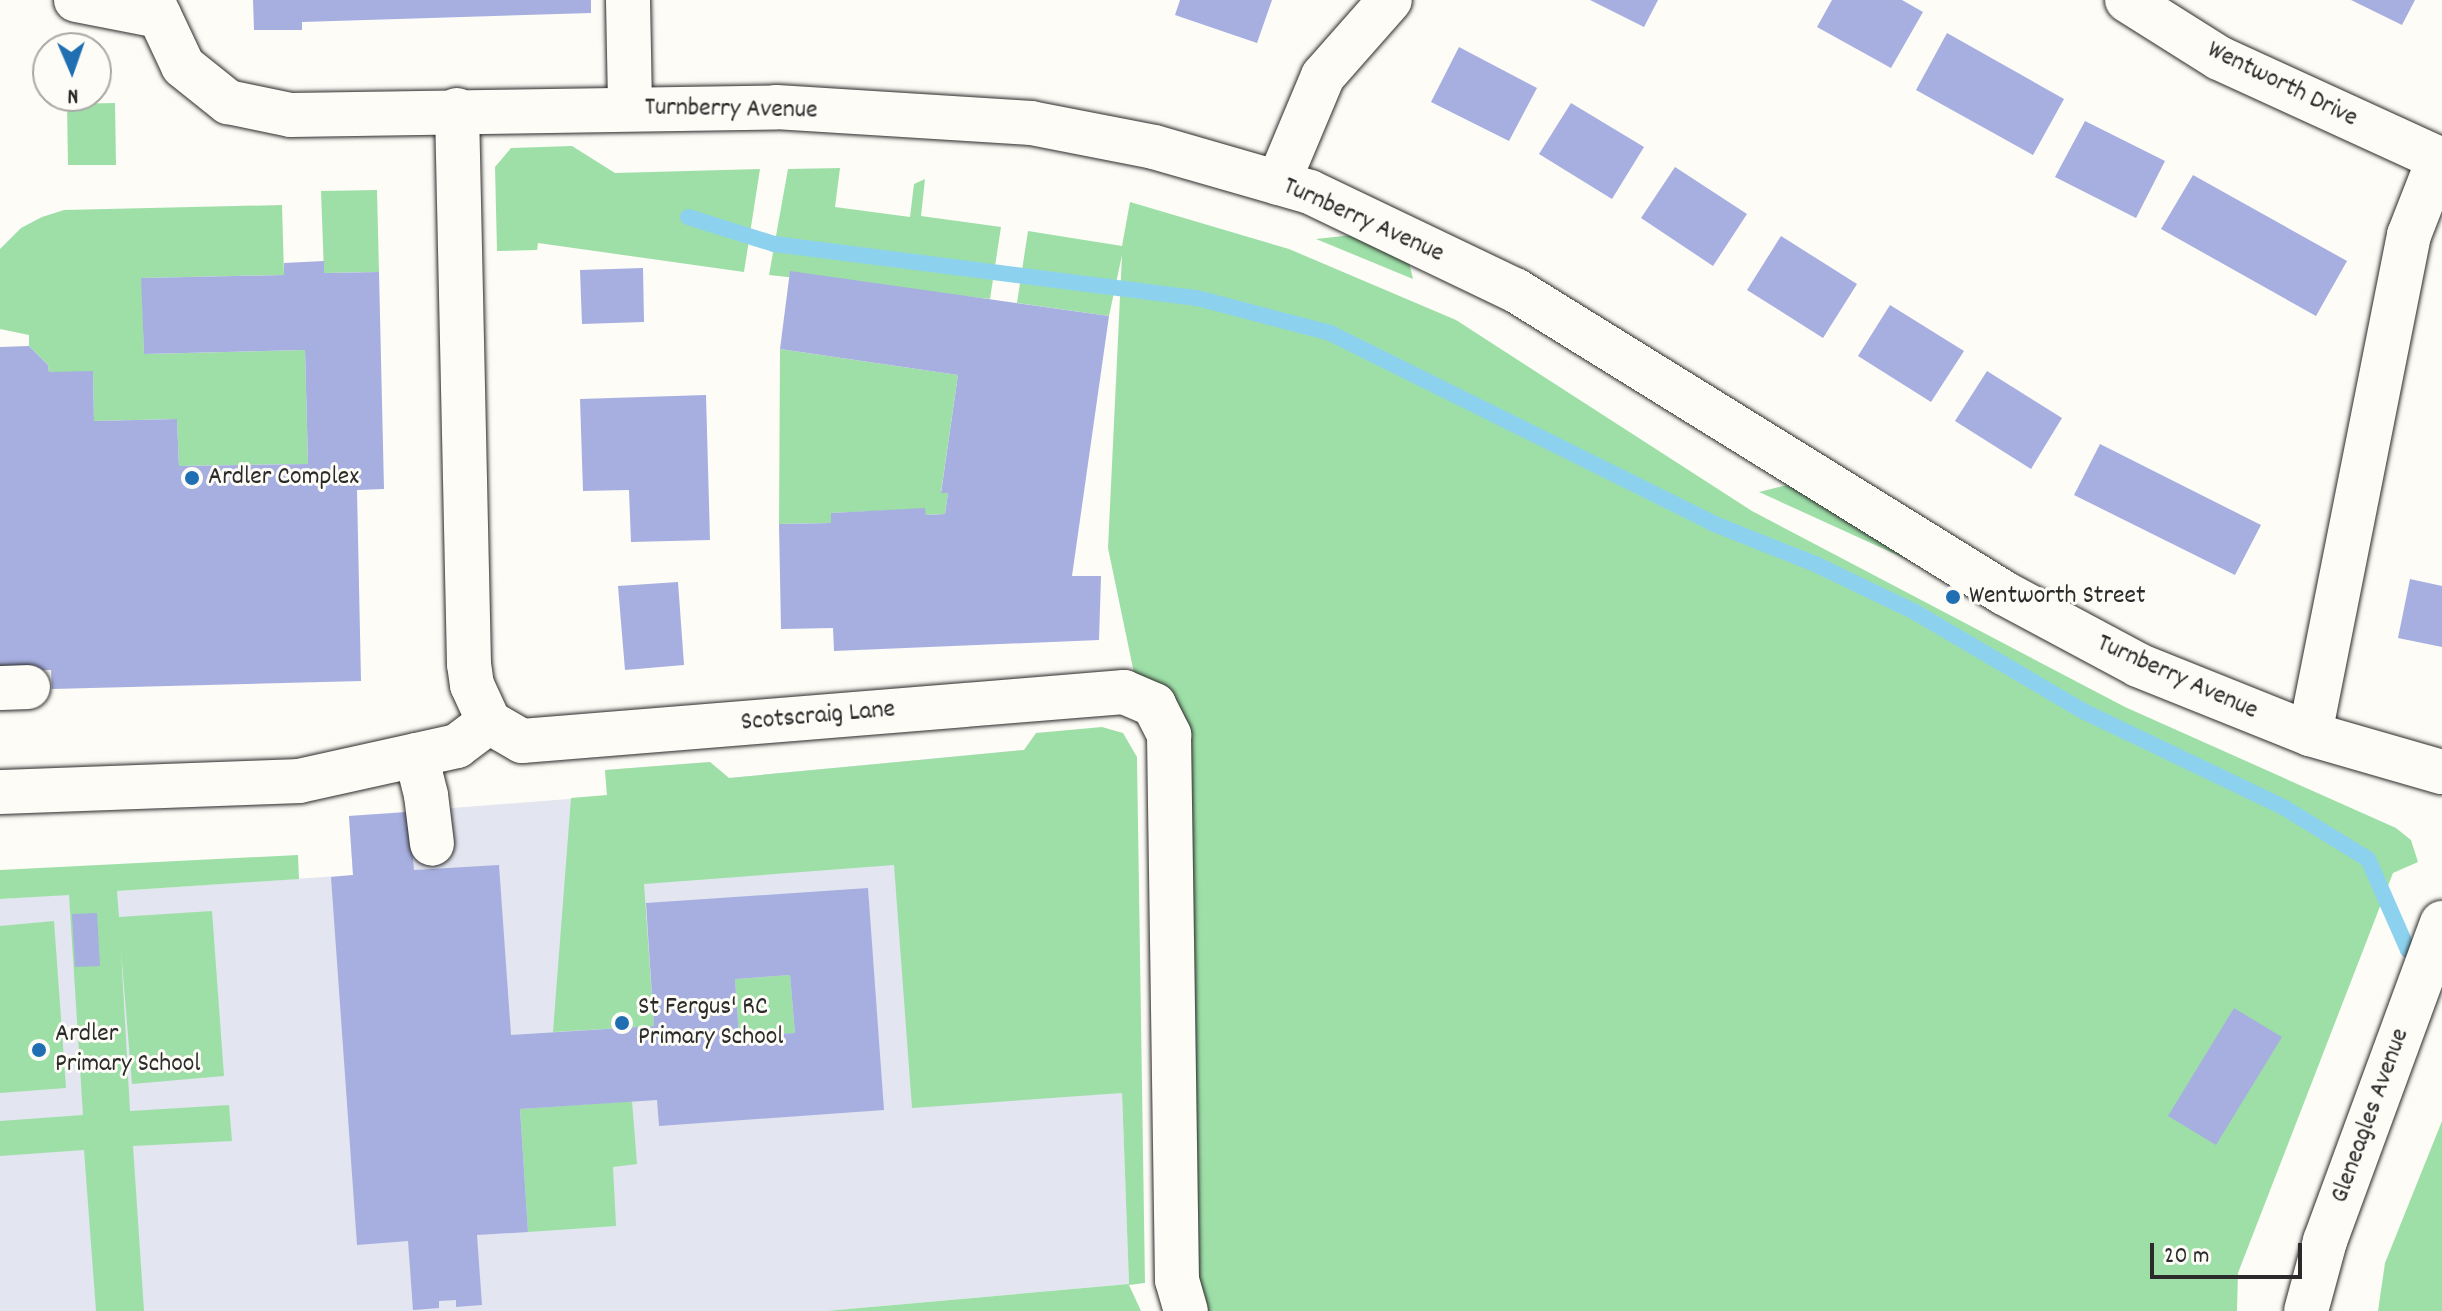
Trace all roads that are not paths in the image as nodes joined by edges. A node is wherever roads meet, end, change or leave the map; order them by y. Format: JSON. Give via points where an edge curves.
{"nodes":[{"id":1,"x":76,"y":0,"type":"edge"},
{"id":2,"x":628,"y":0,"type":"edge"},
{"id":3,"x":1390,"y":0,"type":"edge"},
{"id":4,"x":2127,"y":0,"type":"edge"},
{"id":5,"x":155,"y":8,"type":"edge"},
{"id":6,"x":630,"y":108,"type":"junction"},
{"id":7,"x":457,"y":110,"type":"junction"},
{"id":8,"x":2440,"y":159,"type":"edge"},
{"id":9,"x":1278,"y":183,"type":"junction"},
{"id":10,"x":489,"y":722,"type":"junction"},
{"id":11,"x":2310,"y":734,"type":"junction"},
{"id":12,"x":416,"y":755,"type":"junction"},
{"id":13,"x":2442,"y":772,"type":"edge"},
{"id":14,"x":0,"y":792,"type":"edge"},
{"id":15,"x":432,"y":844,"type":"dead end"},
{"id":16,"x":2442,"y":923,"type":"edge"},
{"id":17,"x":1186,"y":1311,"type":"edge"},
{"id":18,"x":2306,"y":1311,"type":"edge"}],
"edges":[{"from":1,"to":5,"type":"street","name":"Turnberry Avenue"},
{"from":2,"to":6,"type":"street"},
{"from":3,"to":9,"type":"street","via":[[1323,76]]},
{"from":4,"to":8,"type":"street","name":"Wentworth Drive","via":[[2219,58]]},
{"from":5,"to":7,"type":"street","name":"Turnberry Avenue","via":[[183,66],[228,102],[291,115]]},
{"from":6,"to":7,"type":"street","name":"Turnberry Avenue"},
{"from":6,"to":9,"type":"street","name":"Turnberry Avenue","via":[[776,107],[1031,123],[1154,147]]},
{"from":7,"to":10,"type":"street","via":[[469,664],[472,685]]},
{"from":8,"to":11,"type":"street","via":[[2409,235]]},
{"from":9,"to":11,"type":"street","name":"Turnberry Avenue","via":[[1310,192],[1515,290],[2004,593],[2138,665]]},
{"from":10,"to":12,"type":"street","via":[[457,746]]},
{"from":10,"to":17,"type":"street","name":"Scotscraig Lane","via":[[522,741],[1124,692],[1154,705],[1169,735],[1177,1280]]},
{"from":11,"to":13,"type":"street","name":"Turnberry Avenue"},
{"from":12,"to":14,"type":"street","via":[[299,781]]},
{"from":12,"to":15,"type":"street"},
{"from":16,"to":18,"type":"street","name":"Gleneagles Avenue","via":[[2325,1241]]}]}
